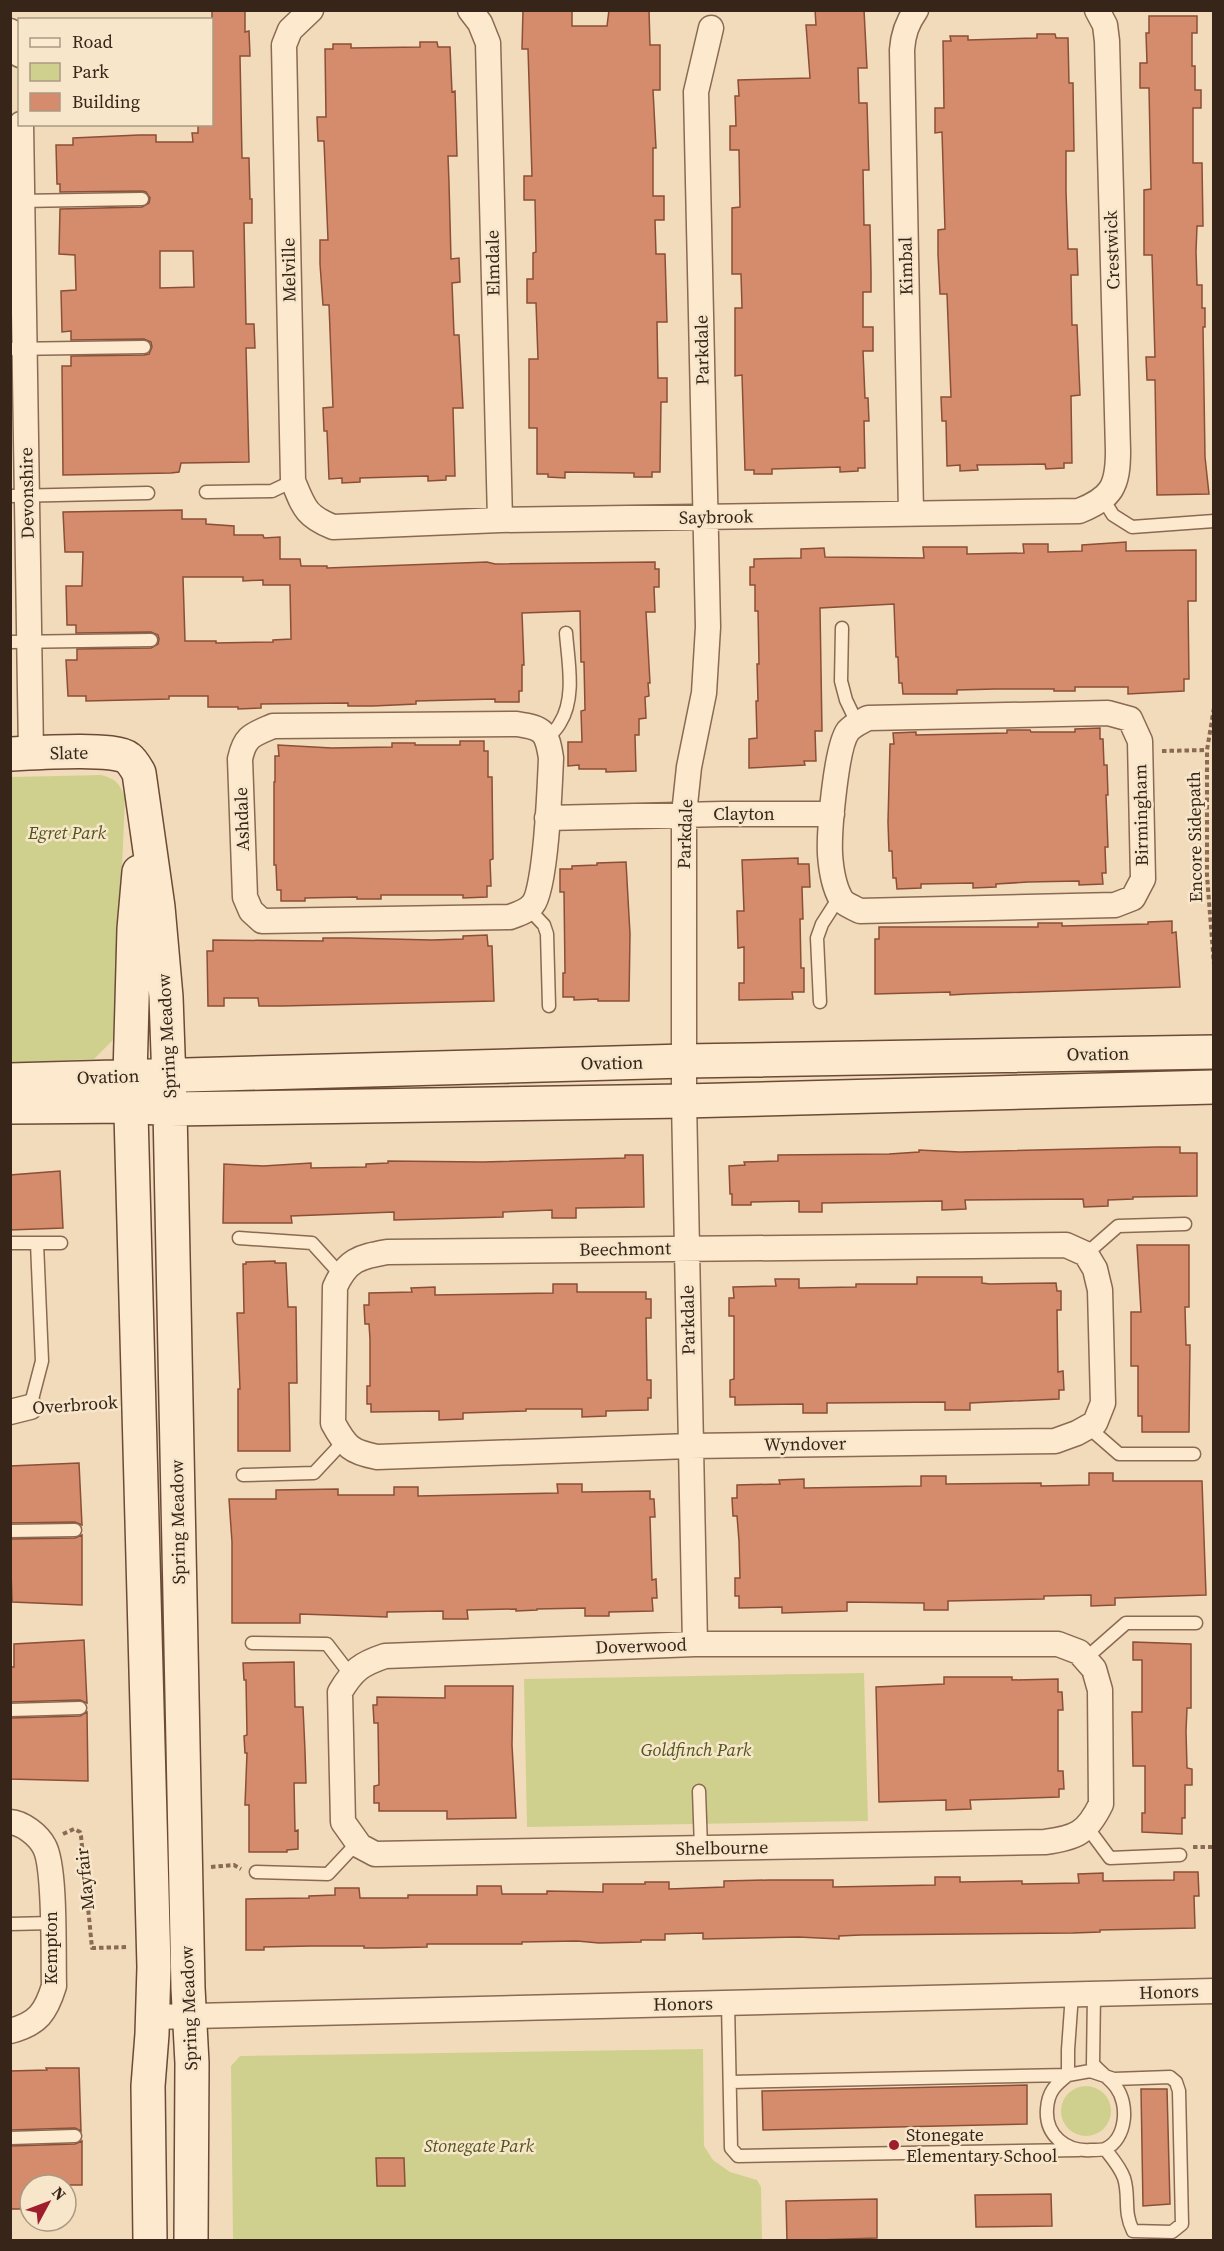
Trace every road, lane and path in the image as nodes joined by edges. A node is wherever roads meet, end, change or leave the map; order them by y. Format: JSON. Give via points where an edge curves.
{"nodes":[{"id":1,"x":470,"y":10,"type":"edge"},
{"id":2,"x":1097,"y":10,"type":"edge"},
{"id":3,"x":306,"y":15,"type":"edge"},
{"id":4,"x":912,"y":16,"type":"edge"},
{"id":5,"x":711,"y":28,"type":"dead end"},
{"id":6,"x":10,"y":32,"type":"edge"},
{"id":7,"x":18,"y":50,"type":"edge"},
{"id":8,"x":21,"y":126,"type":"edge"},
{"id":9,"x":142,"y":199,"type":"dead end"},
{"id":10,"x":17,"y":201,"type":"edge"},
{"id":11,"x":144,"y":347,"type":"dead end"},
{"id":12,"x":18,"y":349,"type":"edge"},
{"id":13,"x":293,"y":482,"type":"junction"},
{"id":14,"x":206,"y":492,"type":"dead end"},
{"id":15,"x":148,"y":493,"type":"dead end"},
{"id":16,"x":1107,"y":495,"type":"junction"},
{"id":17,"x":19,"y":496,"type":"edge"},
{"id":18,"x":911,"y":512,"type":"junction"},
{"id":19,"x":705,"y":518,"type":"junction"},
{"id":20,"x":315,"y":520,"type":"joint"},
{"id":21,"x":500,"y":520,"type":"junction"},
{"id":22,"x":1214,"y":521,"type":"edge"},
{"id":23,"x":842,"y":628,"type":"dead end"},
{"id":24,"x":566,"y":633,"type":"dead end"},
{"id":25,"x":151,"y":640,"type":"dead end"},
{"id":26,"x":20,"y":642,"type":"edge"},
{"id":27,"x":1214,"y":708,"type":"edge"},
{"id":28,"x":857,"y":723,"type":"junction"},
{"id":29,"x":548,"y":738,"type":"junction"},
{"id":30,"x":1207,"y":750,"type":"junction"},
{"id":31,"x":1140,"y":751,"type":"junction"},
{"id":32,"x":21,"y":753,"type":"edge"},
{"id":33,"x":128,"y":757,"type":"joint"},
{"id":34,"x":145,"y":804,"type":"junction"},
{"id":35,"x":684,"y":814,"type":"junction"},
{"id":36,"x":832,"y":814,"type":"junction"},
{"id":37,"x":547,"y":818,"type":"junction"},
{"id":38,"x":840,"y":896,"type":"junction"},
{"id":39,"x":528,"y":908,"type":"junction"},
{"id":40,"x":1214,"y":965,"type":"edge"},
{"id":41,"x":820,"y":1002,"type":"dead end"},
{"id":42,"x":549,"y":1006,"type":"dead end"},
{"id":43,"x":1214,"y":1052,"type":"edge"},
{"id":44,"x":684,"y":1061,"type":"junction"},
{"id":45,"x":169,"y":1074,"type":"junction"},
{"id":46,"x":10,"y":1080,"type":"edge"},
{"id":47,"x":1214,"y":1087,"type":"edge"},
{"id":48,"x":131,"y":1091,"type":"junction"},
{"id":49,"x":684,"y":1101,"type":"junction"},
{"id":50,"x":10,"y":1107,"type":"edge"},
{"id":51,"x":170,"y":1109,"type":"junction"},
{"id":52,"x":1185,"y":1224,"type":"dead end"},
{"id":53,"x":240,"y":1238,"type":"dead end"},
{"id":54,"x":10,"y":1243,"type":"edge"},
{"id":55,"x":37,"y":1243,"type":"junction"},
{"id":56,"x":62,"y":1243,"type":"dead end"},
{"id":57,"x":687,"y":1248,"type":"junction"},
{"id":58,"x":1091,"y":1261,"type":"junction"},
{"id":59,"x":341,"y":1275,"type":"junction"},
{"id":60,"x":139,"y":1401,"type":"junction"},
{"id":61,"x":20,"y":1410,"type":"edge"},
{"id":62,"x":1088,"y":1427,"type":"junction"},
{"id":63,"x":690,"y":1446,"type":"junction"},
{"id":64,"x":350,"y":1447,"type":"junction"},
{"id":65,"x":1194,"y":1454,"type":"dead end"},
{"id":66,"x":243,"y":1475,"type":"dead end"},
{"id":67,"x":75,"y":1530,"type":"dead end"},
{"id":68,"x":10,"y":1531,"type":"edge"},
{"id":69,"x":1196,"y":1623,"type":"dead end"},
{"id":70,"x":252,"y":1643,"type":"dead end"},
{"id":71,"x":695,"y":1644,"type":"junction"},
{"id":72,"x":1089,"y":1664,"type":"junction"},
{"id":73,"x":350,"y":1674,"type":"junction"},
{"id":74,"x":80,"y":1708,"type":"dead end"},
{"id":75,"x":10,"y":1710,"type":"edge"},
{"id":76,"x":699,"y":1791,"type":"dead end"},
{"id":77,"x":10,"y":1822,"type":"edge"},
{"id":78,"x":1087,"y":1827,"type":"junction"},
{"id":79,"x":354,"y":1840,"type":"junction"},
{"id":80,"x":44,"y":1845,"type":"junction"},
{"id":81,"x":701,"y":1848,"type":"junction"},
{"id":82,"x":1180,"y":1855,"type":"dead end"},
{"id":83,"x":186,"y":1868,"type":"junction"},
{"id":84,"x":256,"y":1872,"type":"joint"},
{"id":85,"x":52,"y":1923,"type":"junction"},
{"id":86,"x":10,"y":1924,"type":"edge"},
{"id":87,"x":153,"y":1946,"type":"junction"},
{"id":88,"x":1214,"y":1991,"type":"edge"},
{"id":89,"x":1083,"y":1994,"type":"junction"},
{"id":90,"x":728,"y":2003,"type":"junction"},
{"id":91,"x":190,"y":2016,"type":"junction"},
{"id":92,"x":152,"y":2017,"type":"junction"},
{"id":93,"x":10,"y":2031,"type":"edge"},
{"id":94,"x":1102,"y":2074,"type":"junction"},
{"id":95,"x":1068,"y":2075,"type":"junction"},
{"id":96,"x":731,"y":2082,"type":"junction"},
{"id":97,"x":75,"y":2136,"type":"dead end"},
{"id":98,"x":10,"y":2138,"type":"edge"},
{"id":99,"x":1105,"y":2149,"type":"junction"},
{"id":100,"x":1079,"y":2150,"type":"junction"},
{"id":101,"x":150,"y":2241,"type":"edge"},
{"id":102,"x":191,"y":2241,"type":"edge"}],
"edges":[{"from":1,"to":21,"type":"street","name":"Elmdale","via":[[480,22],[488,43]]},
{"from":2,"to":16,"type":"street","name":"Crestwick","via":[[1107,40],[1118,452],[1118,472]]},
{"from":3,"to":13,"type":"street","name":"Melville","via":[[290,30],[284,45]]},
{"from":4,"to":18,"type":"street","name":"Kimbal","via":[[902,50]]},
{"from":5,"to":19,"type":"street","name":"Parkdale","via":[[696,92]]},
{"from":6,"to":7,"type":"street"},
{"from":8,"to":10,"type":"street","name":"Devonshire"},
{"from":9,"to":10,"type":"lane"},
{"from":10,"to":12,"type":"street","name":"Devonshire"},
{"from":11,"to":12,"type":"lane"},
{"from":12,"to":17,"type":"street","name":"Devonshire"},
{"from":13,"to":14,"type":"lane","via":[[272,491]]},
{"from":13,"to":20,"type":"street","name":"Melville"},
{"from":15,"to":17,"type":"lane"},
{"from":16,"to":18,"type":"street","name":"Saybrook","via":[[1079,511]]},
{"from":16,"to":22,"type":"lane","via":[[1113,515],[1132,527]]},
{"from":17,"to":26,"type":"street","name":"Devonshire"},
{"from":18,"to":19,"type":"street","name":"Saybrook"},
{"from":19,"to":21,"type":"street","name":"Saybrook"},
{"from":19,"to":35,"type":"street","name":"Parkdale","via":[[707,661]]},
{"from":20,"to":21,"type":"street","name":"Saybrook","via":[[333,527]]},
{"from":23,"to":28,"type":"lane","via":[[841,681]]},
{"from":24,"to":29,"type":"lane","via":[[567,707]]},
{"from":25,"to":26,"type":"lane"},
{"from":26,"to":32,"type":"street","name":"Devonshire"},
{"from":27,"to":30,"type":"path","name":"Encore Sidepath"},
{"from":28,"to":31,"type":"street","name":"Birmingham","via":[[868,718],[1108,713],[1130,719]]},
{"from":28,"to":36,"type":"street","via":[[843,741]]},
{"from":29,"to":37,"type":"street","via":[[551,758]]},
{"from":29,"to":39,"type":"street","name":"Ashdale","via":[[535,727],[518,724],[273,726],[244,743],[240,759],[245,897],[251,911],[262,921],[510,917]]},
{"from":30,"to":31,"type":"path"},
{"from":30,"to":40,"type":"path","name":"Encore Sidepath","via":[[1207,876]]},
{"from":31,"to":38,"type":"street","name":"Birmingham","via":[[1143,879],[1133,898],[1114,905],[860,911]]},
{"from":32,"to":33,"type":"street","name":"Slate","via":[[102,752]]},
{"from":33,"to":34,"type":"street","name":"Spring Meadow","via":[[139,774]]},
{"from":34,"to":45,"type":"street","name":"Spring Meadow","via":[[166,997]]},
{"from":34,"to":48,"type":"street","name":"Spring Meadow","via":[[134,929]]},
{"from":35,"to":36,"type":"street","name":"Clayton"},
{"from":35,"to":37,"type":"street","name":"Clayton"},
{"from":35,"to":44,"type":"street","name":"Parkdale"},
{"from":36,"to":38,"type":"street","via":[[830,853],[833,880]]},
{"from":37,"to":39,"type":"street","via":[[541,883],[534,903]]},
{"from":38,"to":41,"type":"lane","via":[[818,938]]},
{"from":39,"to":42,"type":"lane","via":[[547,934]]},
{"from":43,"to":44,"type":"street","name":"Ovation"},
{"from":44,"to":45,"type":"street","name":"Ovation"},
{"from":44,"to":49,"type":"street","name":"Parkdale"},
{"from":45,"to":48,"type":"street","name":"Ovation"},
{"from":45,"to":51,"type":"street","name":"Spring Meadow"},
{"from":46,"to":48,"type":"street","name":"Ovation"},
{"from":47,"to":49,"type":"street","name":"Ovation"},
{"from":48,"to":50,"type":"street","name":"Ovation"},
{"from":48,"to":51,"type":"street","name":"Ovation"},
{"from":48,"to":60,"type":"street","name":"Spring Meadow"},
{"from":49,"to":51,"type":"street","name":"Ovation"},
{"from":49,"to":57,"type":"street","name":"Parkdale"},
{"from":51,"to":83,"type":"street","name":"Spring Meadow"},
{"from":52,"to":58,"type":"lane","via":[[1118,1226]]},
{"from":53,"to":59,"type":"lane","via":[[312,1243]]},
{"from":54,"to":55,"type":"lane"},
{"from":55,"to":56,"type":"lane"},
{"from":55,"to":61,"type":"lane","via":[[42,1361]]},
{"from":57,"to":58,"type":"street","name":"Beechmont","via":[[1066,1245]]},
{"from":57,"to":59,"type":"street","name":"Beechmont","via":[[387,1252],[361,1256]]},
{"from":57,"to":63,"type":"street","name":"Parkdale"},
{"from":58,"to":62,"type":"street","via":[[1100,1290],[1103,1403],[1095,1423]]},
{"from":59,"to":64,"type":"street","via":[[335,1287],[333,1423]]},
{"from":60,"to":61,"type":"path","name":"Overbrook"},
{"from":60,"to":87,"type":"street","name":"Spring Meadow"},
{"from":62,"to":63,"type":"street","name":"Wyndover","via":[[1055,1441]]},
{"from":62,"to":65,"type":"lane","via":[[1119,1454]]},
{"from":63,"to":64,"type":"street","name":"Wyndover","via":[[377,1456]]},
{"from":63,"to":71,"type":"street","name":"Parkdale"},
{"from":64,"to":66,"type":"lane","via":[[314,1473]]},
{"from":67,"to":68,"type":"lane"},
{"from":69,"to":72,"type":"lane","via":[[1126,1623]]},
{"from":70,"to":73,"type":"lane","via":[[327,1644]]},
{"from":71,"to":72,"type":"street","name":"Doverwood","via":[[1058,1644],[1079,1652]]},
{"from":71,"to":73,"type":"street","name":"Doverwood","via":[[385,1656]]},
{"from":72,"to":78,"type":"street","via":[[1100,1690],[1101,1804]]},
{"from":73,"to":79,"type":"street","via":[[340,1692],[343,1822]]},
{"from":74,"to":75,"type":"lane"},
{"from":76,"to":81,"type":"lane"},
{"from":77,"to":80,"type":"street","via":[[31,1831]]},
{"from":78,"to":81,"type":"street","name":"Shelbourne","via":[[1065,1840],[1045,1842]]},
{"from":78,"to":82,"type":"lane","via":[[1110,1858]]},
{"from":79,"to":81,"type":"street","name":"Shelbourne","via":[[375,1854]]},
{"from":79,"to":84,"type":"lane","via":[[328,1874]]},
{"from":80,"to":85,"type":"street","name":"Kempton","via":[[50,1864]]},
{"from":80,"to":87,"type":"path","name":"Mayfair","via":[[74,1828],[80,1832],[92,1948]]},
{"from":83,"to":84,"type":"path","via":[[234,1865]]},
{"from":83,"to":91,"type":"street","name":"Spring Meadow"},
{"from":85,"to":86,"type":"lane"},
{"from":85,"to":93,"type":"street","name":"Kempton","via":[[54,1986],[49,2005],[39,2017]]},
{"from":87,"to":92,"type":"street","name":"Spring Meadow"},
{"from":88,"to":89,"type":"street","name":"Honors"},
{"from":89,"to":90,"type":"street","name":"Honors"},
{"from":89,"to":94,"type":"lane","via":[[1093,2064]]},
{"from":89,"to":95,"type":"lane","via":[[1068,2050]]},
{"from":90,"to":91,"type":"street","name":"Honors"},
{"from":90,"to":96,"type":"lane"},
{"from":91,"to":92,"type":"street","name":"Honors"},
{"from":91,"to":102,"type":"street","name":"Spring Meadow"},
{"from":92,"to":101,"type":"street","name":"Spring Meadow","via":[[148,2086]]},
{"from":94,"to":95,"type":"lane","via":[[1090,2071]]},
{"from":94,"to":99,"type":"lane","via":[[1116,2087],[1124,2112],[1117,2139]]},
{"from":94,"to":99,"type":"lane","via":[[1114,2079],[1170,2077],[1176,2082],[1182,2224],[1172,2232],[1133,2231],[1127,2219],[1124,2179]]},
{"from":95,"to":96,"type":"lane"},
{"from":95,"to":100,"type":"lane","via":[[1049,2093],[1048,2125],[1055,2137]]},
{"from":96,"to":100,"type":"lane","via":[[731,2148],[738,2156]]},
{"from":97,"to":98,"type":"lane"},
{"from":99,"to":100,"type":"lane"}]}
